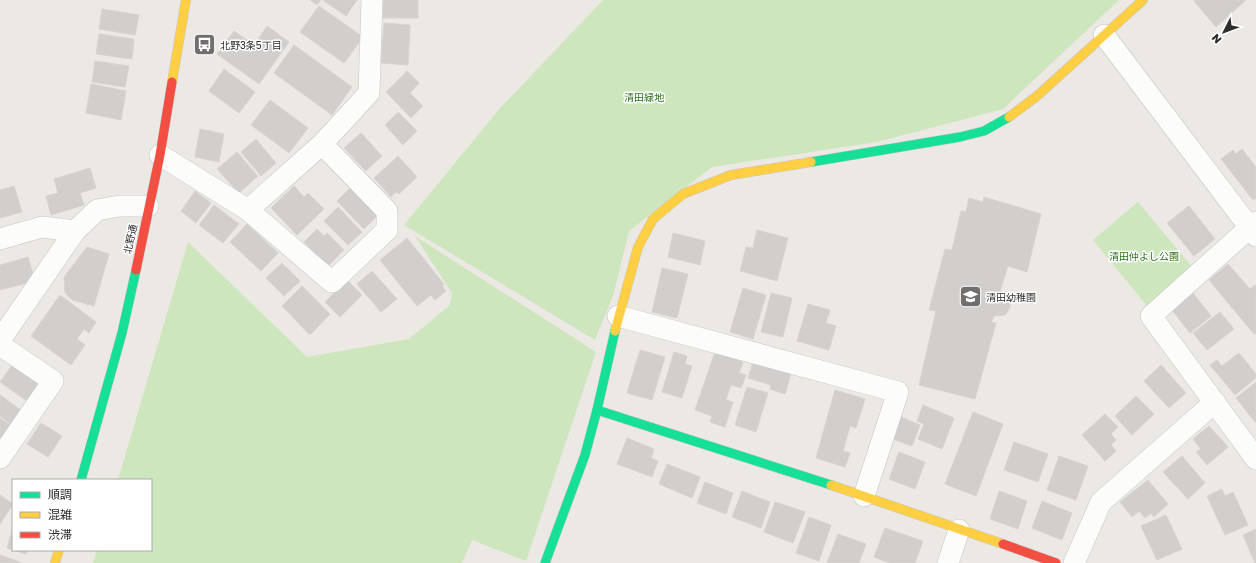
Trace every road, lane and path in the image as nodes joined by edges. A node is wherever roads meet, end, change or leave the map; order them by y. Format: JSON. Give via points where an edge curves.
{"nodes":[{"id":1,"x":186,"y":0,"type":"edge"},
{"id":2,"x":372,"y":0,"type":"edge"},
{"id":3,"x":1143,"y":0,"type":"edge"},
{"id":4,"x":1104,"y":35,"type":"junction"},
{"id":5,"x":322,"y":144,"type":"junction"},
{"id":6,"x":160,"y":155,"type":"junction"},
{"id":7,"x":148,"y":206,"type":"junction"},
{"id":8,"x":248,"y":210,"type":"junction"},
{"id":9,"x":1254,"y":229,"type":"edge"},
{"id":10,"x":75,"y":232,"type":"junction"},
{"id":11,"x":0,"y":239,"type":"edge"},
{"id":12,"x":618,"y":316,"type":"junction"},
{"id":13,"x":0,"y":340,"type":"edge"},
{"id":14,"x":0,"y":345,"type":"edge"},
{"id":15,"x":1215,"y":402,"type":"junction"},
{"id":16,"x":597,"y":410,"type":"junction"},
{"id":17,"x":0,"y":458,"type":"edge"},
{"id":18,"x":1256,"y":459,"type":"edge"},
{"id":19,"x":81,"y":479,"type":"edge"},
{"id":20,"x":864,"y":496,"type":"junction"},
{"id":21,"x":960,"y":530,"type":"junction"},
{"id":22,"x":59,"y":551,"type":"edge"},
{"id":23,"x":55,"y":563,"type":"edge"},
{"id":24,"x":545,"y":563,"type":"edge"},
{"id":25,"x":948,"y":563,"type":"edge"},
{"id":26,"x":1056,"y":563,"type":"edge"},
{"id":27,"x":1074,"y":563,"type":"edge"}],
"edges":[{"from":1,"to":6,"type":"street","name":"北野通"},
{"from":2,"to":5,"type":"street","via":[[369,93]]},
{"from":3,"to":4,"type":"street"},
{"from":4,"to":9,"type":"street"},
{"from":4,"to":12,"type":"street","via":[[1036,96],[1013,114],[984,131],[731,175],[683,194],[653,219],[638,247]]},
{"from":5,"to":8,"type":"street"},
{"from":5,"to":8,"type":"street","via":[[387,211],[388,230],[332,282]]},
{"from":6,"to":7,"type":"street","name":"北野通"},
{"from":6,"to":8,"type":"street"},
{"from":7,"to":10,"type":"street","via":[[119,206],[98,210]]},
{"from":7,"to":19,"type":"street","name":"北野通","via":[[122,333]]},
{"from":9,"to":15,"type":"street","via":[[1151,316]]},
{"from":10,"to":11,"type":"street","via":[[42,227]]},
{"from":10,"to":13,"type":"street"},
{"from":12,"to":16,"type":"street"},
{"from":12,"to":20,"type":"street","via":[[898,392]]},
{"from":14,"to":17,"type":"street","via":[[53,381]]},
{"from":15,"to":18,"type":"street"},
{"from":15,"to":27,"type":"street","via":[[1100,502]]},
{"from":16,"to":20,"type":"street"},
{"from":16,"to":24,"type":"street","via":[[586,455]]},
{"from":20,"to":21,"type":"street"},
{"from":21,"to":25,"type":"street"},
{"from":21,"to":26,"type":"street"},
{"from":22,"to":23,"type":"street"}]}
